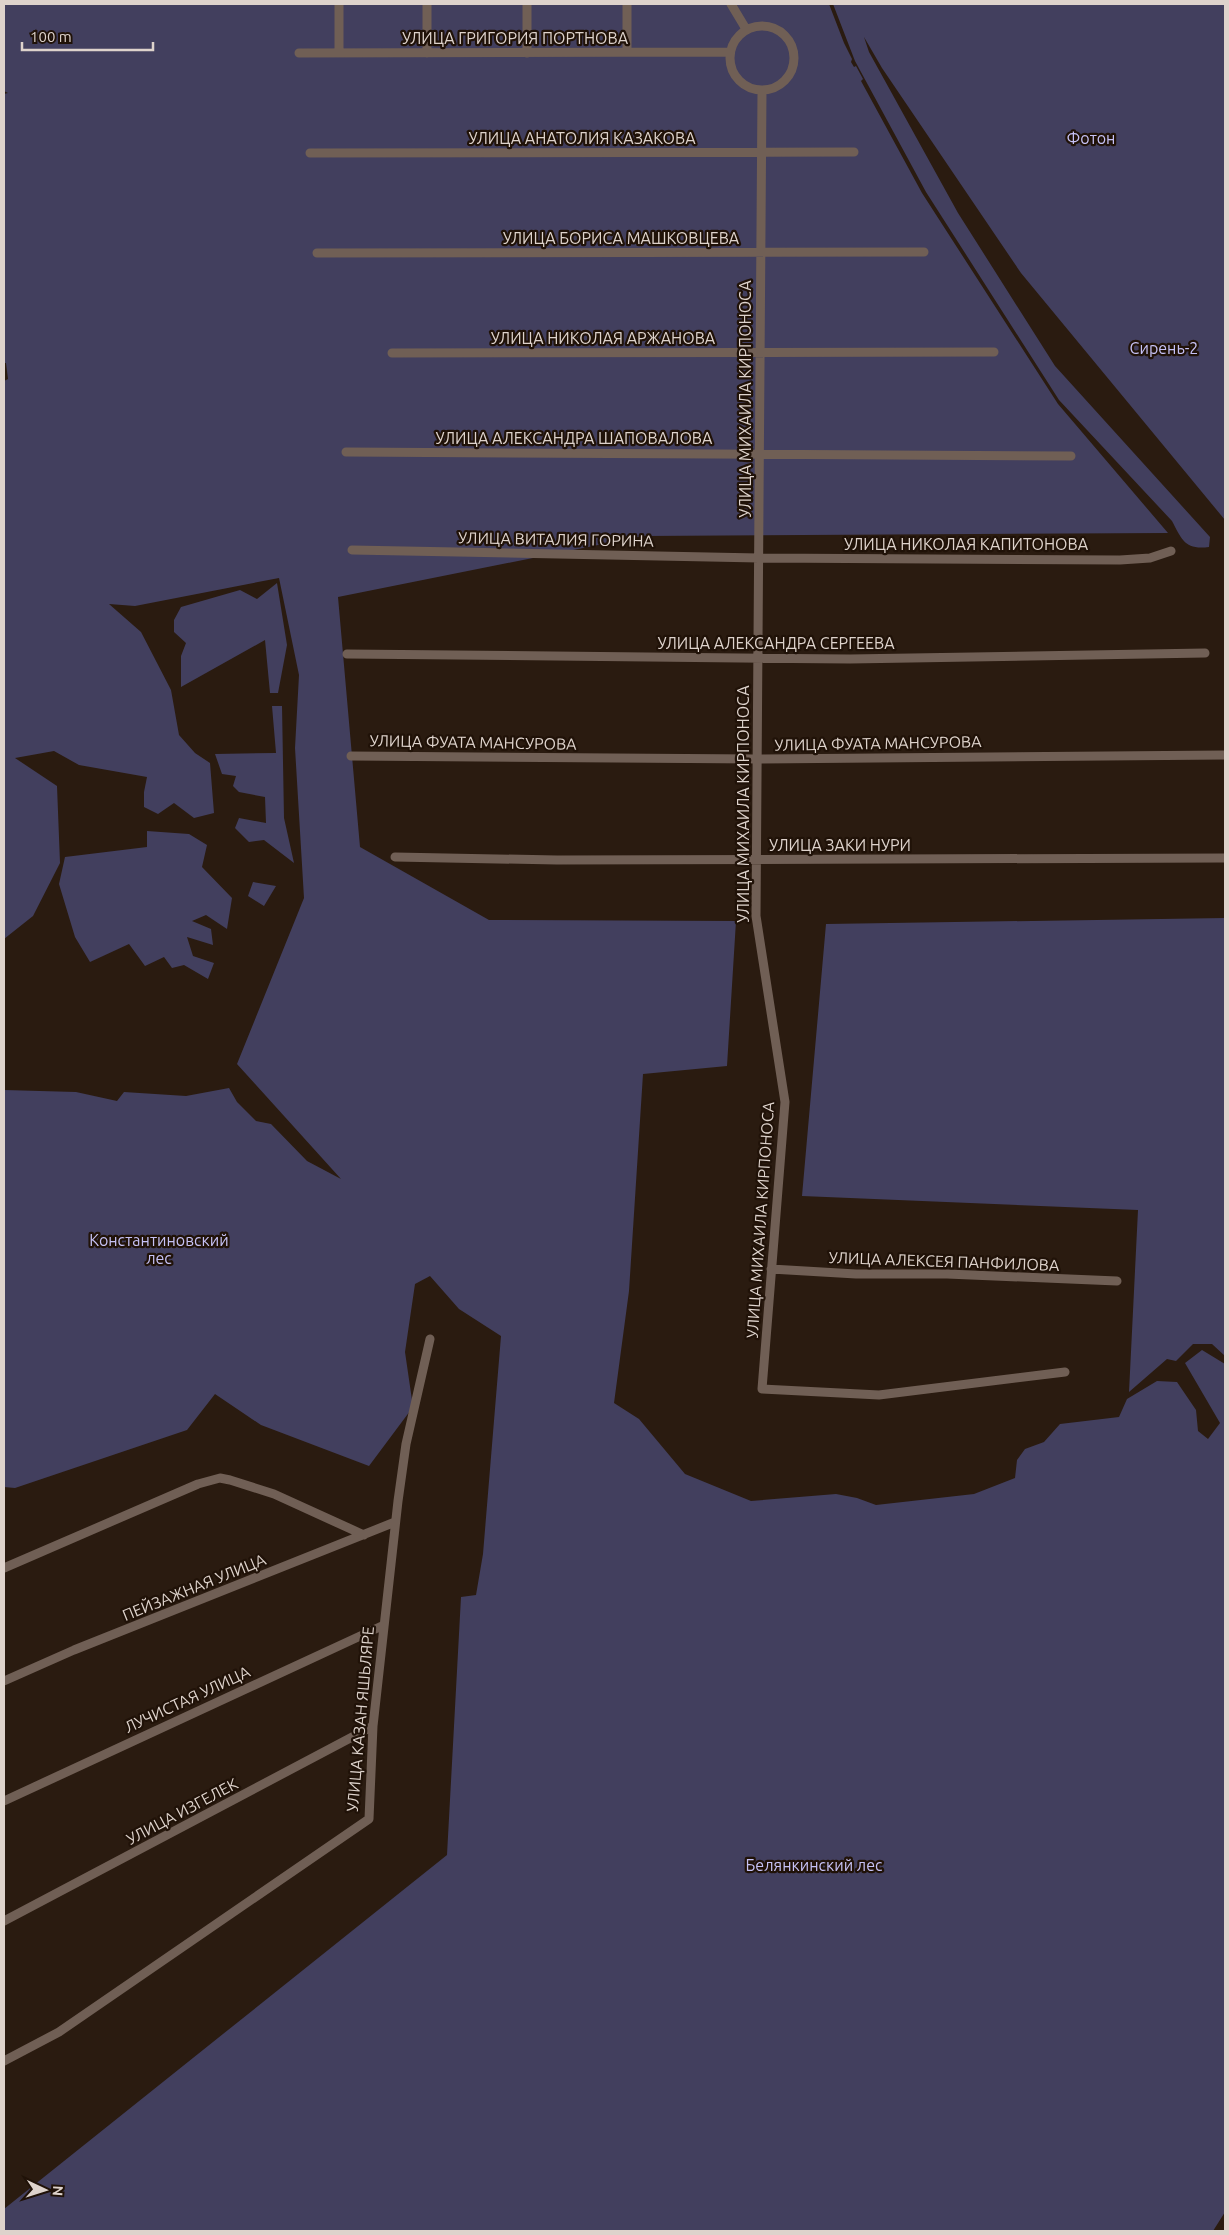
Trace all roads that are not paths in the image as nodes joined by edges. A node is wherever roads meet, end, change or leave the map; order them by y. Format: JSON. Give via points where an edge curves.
{"nodes":[{"id":1,"x":339,"y":4,"type":"edge"},
{"id":2,"x":427,"y":4,"type":"edge"},
{"id":3,"x":527,"y":4,"type":"edge"},
{"id":4,"x":627,"y":4,"type":"edge"},
{"id":5,"x":731,"y":4,"type":"edge"},
{"id":6,"x":746,"y":29,"type":"junction"},
{"id":7,"x":627,"y":52,"type":"junction"},
{"id":8,"x":730,"y":52,"type":"junction"},
{"id":9,"x":300,"y":53,"type":"dead end"},
{"id":10,"x":339,"y":53,"type":"junction"},
{"id":11,"x":427,"y":53,"type":"junction"},
{"id":12,"x":527,"y":53,"type":"junction"},
{"id":13,"x":762,"y":91,"type":"junction"},
{"id":14,"x":854,"y":152,"type":"dead end"},
{"id":15,"x":310,"y":153,"type":"dead end"},
{"id":16,"x":762,"y":153,"type":"junction"},
{"id":17,"x":924,"y":252,"type":"dead end"},
{"id":18,"x":761,"y":253,"type":"junction"},
{"id":19,"x":317,"y":254,"type":"dead end"},
{"id":20,"x":994,"y":352,"type":"dead end"},
{"id":21,"x":760,"y":353,"type":"junction"},
{"id":22,"x":392,"y":354,"type":"dead end"},
{"id":23,"x":346,"y":452,"type":"dead end"},
{"id":24,"x":759,"y":454,"type":"junction"},
{"id":25,"x":1071,"y":456,"type":"dead end"},
{"id":26,"x":352,"y":550,"type":"dead end"},
{"id":27,"x":1171,"y":551,"type":"dead end"},
{"id":28,"x":759,"y":558,"type":"junction"},
{"id":29,"x":1205,"y":653,"type":"dead end"},
{"id":30,"x":347,"y":654,"type":"dead end"},
{"id":31,"x":757,"y":659,"type":"junction"},
{"id":32,"x":1225,"y":755,"type":"edge"},
{"id":33,"x":351,"y":756,"type":"dead end"},
{"id":34,"x":756,"y":759,"type":"junction"},
{"id":35,"x":395,"y":857,"type":"dead end"},
{"id":36,"x":1225,"y":858,"type":"edge"},
{"id":37,"x":756,"y":859,"type":"junction"},
{"id":38,"x":771,"y":1269,"type":"junction"},
{"id":39,"x":1117,"y":1281,"type":"dead end"},
{"id":40,"x":430,"y":1339,"type":"dead end"},
{"id":41,"x":1065,"y":1372,"type":"dead end"},
{"id":42,"x":395,"y":1522,"type":"junction"},
{"id":43,"x":364,"y":1535,"type":"junction"},
{"id":44,"x":4,"y":1568,"type":"edge"},
{"id":45,"x":384,"y":1625,"type":"junction"},
{"id":46,"x":4,"y":1681,"type":"edge"},
{"id":47,"x":373,"y":1726,"type":"junction"},
{"id":48,"x":4,"y":1801,"type":"edge"},
{"id":49,"x":4,"y":1921,"type":"edge"},
{"id":50,"x":4,"y":2061,"type":"edge"}],
"edges":[{"from":1,"to":10,"type":"street"},
{"from":2,"to":11,"type":"street"},
{"from":3,"to":12,"type":"street"},
{"from":4,"to":7,"type":"street"},
{"from":5,"to":6,"type":"street"},
{"from":6,"to":8,"type":"street","via":[[738,36]]},
{"from":6,"to":13,"type":"street","via":[[755,26],[774,28],[782,32],[793,48],[793,68],[789,76],[777,86]]},
{"from":7,"to":8,"type":"street","name":"УЛИЦА ГРИГОРИЯ ПОРТНОВА"},
{"from":7,"to":12,"type":"street","name":"УЛИЦА ГРИГОРИЯ ПОРТНОВА"},
{"from":8,"to":13,"type":"street","via":[[734,76],[742,84]]},
{"from":9,"to":10,"type":"street","name":"УЛИЦА ГРИГОРИЯ ПОРТНОВА"},
{"from":10,"to":11,"type":"street","name":"УЛИЦА ГРИГОРИЯ ПОРТНОВА"},
{"from":11,"to":12,"type":"street","name":"УЛИЦА ГРИГОРИЯ ПОРТНОВА"},
{"from":13,"to":16,"type":"street","name":"УЛИЦА МИХАИЛА КИРПОНОСА"},
{"from":14,"to":16,"type":"street","name":"УЛИЦА АНАТОЛИЯ КАЗАКОВА"},
{"from":15,"to":16,"type":"street","name":"УЛИЦА АНАТОЛИЯ КАЗАКОВА"},
{"from":16,"to":18,"type":"street","name":"УЛИЦА МИХАИЛА КИРПОНОСА"},
{"from":17,"to":18,"type":"street","name":"УЛИЦА БОРИСА МАШКОВЦЕВА"},
{"from":18,"to":19,"type":"street","name":"УЛИЦА БОРИСА МАШКОВЦЕВА"},
{"from":18,"to":21,"type":"street","name":"УЛИЦА МИХАИЛА КИРПОНОСА"},
{"from":20,"to":21,"type":"street","name":"УЛИЦА НИКОЛАЯ АРЖАНОВА"},
{"from":21,"to":22,"type":"street","name":"УЛИЦА НИКОЛАЯ АРЖАНОВА"},
{"from":21,"to":24,"type":"street","name":"УЛИЦА МИХАИЛА КИРПОНОСА"},
{"from":23,"to":24,"type":"street","name":"УЛИЦА АЛЕКСАНДРА ШАПОВАЛОВА"},
{"from":24,"to":25,"type":"street","name":"УЛИЦА АЛЕКСАНДРА ШАПОВАЛОВА"},
{"from":24,"to":28,"type":"street","name":"УЛИЦА МИХАИЛА КИРПОНОСА"},
{"from":26,"to":28,"type":"street","name":"УЛИЦА ВИТАЛИЯ ГОРИНА"},
{"from":27,"to":28,"type":"street","name":"УЛИЦА НИКОЛАЯ КАПИТОНОВА","via":[[1150,558],[1120,560]]},
{"from":28,"to":31,"type":"street","name":"УЛИЦА МИХАИЛА КИРПОНОСА"},
{"from":29,"to":31,"type":"street","name":"УЛИЦА АЛЕКСАНДРА СЕРГЕЕВА"},
{"from":30,"to":31,"type":"street","name":"УЛИЦА АЛЕКСАНДРА СЕРГЕЕВА"},
{"from":31,"to":34,"type":"street","name":"УЛИЦА МИХАИЛА КИРПОНОСА"},
{"from":32,"to":34,"type":"street","name":"УЛИЦА ФУАТА МАНСУРОВА"},
{"from":33,"to":34,"type":"street","name":"УЛИЦА ФУАТА МАНСУРОВА"},
{"from":34,"to":37,"type":"street","name":"УЛИЦА МИХАИЛА КИРПОНОСА"},
{"from":35,"to":37,"type":"street","name":"УЛИЦА ЗАКИ НУРИ"},
{"from":36,"to":37,"type":"street","name":"УЛИЦА ЗАКИ НУРИ"},
{"from":37,"to":38,"type":"street","name":"УЛИЦА МИХАИЛА КИРПОНОСА","via":[[756,916],[785,1102]]},
{"from":38,"to":39,"type":"street","name":"УЛИЦА АЛЕКСЕЯ ПАНФИЛОВА"},
{"from":38,"to":41,"type":"street","name":"УЛИЦА МИХАИЛА КИРПОНОСА","via":[[762,1389],[880,1395]]},
{"from":40,"to":42,"type":"street","name":"УЛИЦА КАЗАН ЯШЬЛЯРЕ","via":[[406,1444]]},
{"from":42,"to":43,"type":"street","name":"ПЕЙЗАЖНАЯ УЛИЦА"},
{"from":42,"to":45,"type":"street","name":"УЛИЦА КАЗАН ЯШЬЛЯРЕ"},
{"from":43,"to":44,"type":"street","via":[[274,1494],[220,1478],[198,1484]]},
{"from":43,"to":46,"type":"street","name":"ПЕЙЗАЖНАЯ УЛИЦА"},
{"from":45,"to":47,"type":"street","name":"УЛИЦА КАЗАН ЯШЬЛЯРЕ"},
{"from":45,"to":48,"type":"street","name":"ЛУЧИСТАЯ УЛИЦА"},
{"from":47,"to":49,"type":"street","name":"УЛИЦА ИЗГЕЛЕК"},
{"from":47,"to":50,"type":"street","name":"УЛИЦА КАЗАН ЯШЬЛЯРЕ","via":[[368,1819],[59,2032]]}]}
